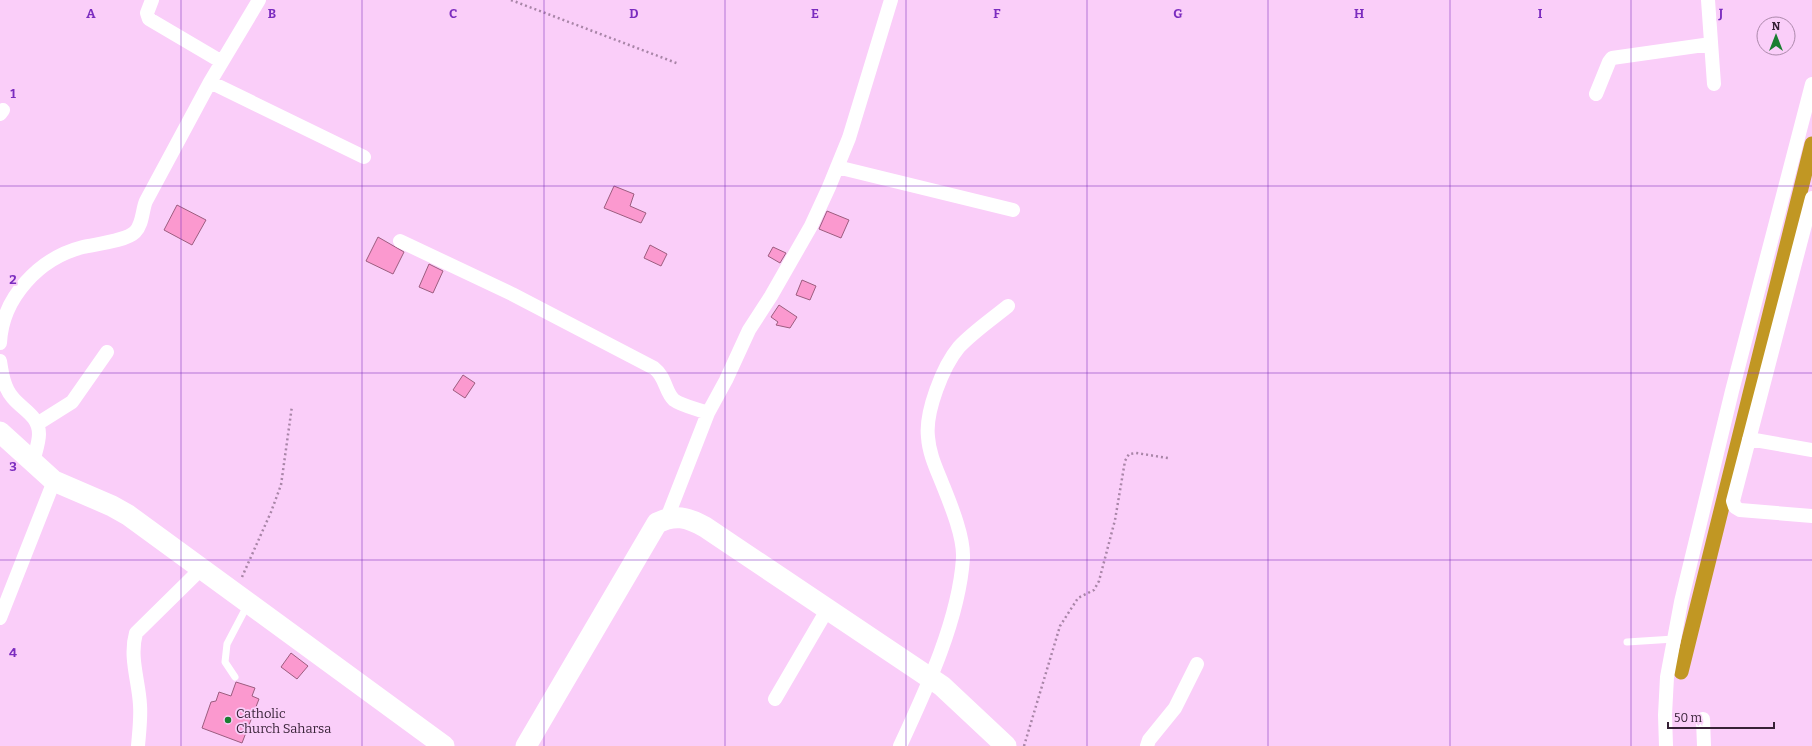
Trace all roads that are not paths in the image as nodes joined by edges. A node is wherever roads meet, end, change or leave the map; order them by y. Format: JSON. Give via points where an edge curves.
{"nodes":[{"id":1,"x":152,"y":0,"type":"edge"},
{"id":2,"x":259,"y":0,"type":"edge"},
{"id":3,"x":891,"y":0,"type":"edge"},
{"id":4,"x":1708,"y":0,"type":"edge"},
{"id":5,"x":1711,"y":44,"type":"junction"},
{"id":6,"x":222,"y":62,"type":"junction"},
{"id":7,"x":210,"y":82,"type":"junction"},
{"id":8,"x":1714,"y":84,"type":"dead end"},
{"id":9,"x":1812,"y":84,"type":"edge"},
{"id":10,"x":1596,"y":94,"type":"dead end"},
{"id":11,"x":364,"y":157,"type":"dead end"},
{"id":12,"x":837,"y":168,"type":"junction"},
{"id":13,"x":1812,"y":198,"type":"edge"},
{"id":14,"x":1013,"y":210,"type":"dead end"},
{"id":15,"x":400,"y":241,"type":"dead end"},
{"id":16,"x":1008,"y":306,"type":"dead end"},
{"id":17,"x":0,"y":343,"type":"edge"},
{"id":18,"x":107,"y":352,"type":"dead end"},
{"id":19,"x":0,"y":361,"type":"edge"},
{"id":20,"x":708,"y":412,"type":"junction"},
{"id":21,"x":37,"y":424,"type":"junction"},
{"id":22,"x":0,"y":432,"type":"edge"},
{"id":23,"x":1749,"y":439,"type":"junction"},
{"id":24,"x":1812,"y":450,"type":"edge"},
{"id":25,"x":33,"y":462,"type":"junction"},
{"id":26,"x":54,"y":481,"type":"junction"},
{"id":27,"x":1812,"y":516,"type":"edge"},
{"id":28,"x":667,"y":518,"type":"junction"},
{"id":29,"x":201,"y":569,"type":"junction"},
{"id":30,"x":242,"y":599,"type":"junction"},
{"id":31,"x":3,"y":602,"type":"edge"},
{"id":32,"x":827,"y":610,"type":"junction"},
{"id":33,"x":0,"y":618,"type":"edge"},
{"id":34,"x":1674,"y":639,"type":"junction"},
{"id":35,"x":1627,"y":642,"type":"dead end"},
{"id":36,"x":1197,"y":664,"type":"dead end"},
{"id":37,"x":235,"y":677,"type":"dead end"},
{"id":38,"x":931,"y":679,"type":"junction"},
{"id":39,"x":775,"y":699,"type":"dead end"},
{"id":40,"x":1703,"y":719,"type":"dead end"},
{"id":41,"x":138,"y":746,"type":"edge"},
{"id":42,"x":444,"y":746,"type":"edge"},
{"id":43,"x":526,"y":746,"type":"edge"},
{"id":44,"x":900,"y":746,"type":"edge"},
{"id":45,"x":1006,"y":746,"type":"edge"},
{"id":46,"x":1147,"y":746,"type":"edge"},
{"id":47,"x":1666,"y":746,"type":"edge"},
{"id":48,"x":1704,"y":746,"type":"edge"}],
"edges":[{"from":1,"to":6,"type":"street","via":[[147,13],[149,19]]},
{"from":2,"to":6,"type":"street"},
{"from":3,"to":12,"type":"street","via":[[850,138]]},
{"from":4,"to":5,"type":"street"},
{"from":5,"to":8,"type":"street"},
{"from":5,"to":10,"type":"street","via":[[1612,58]]},
{"from":6,"to":7,"type":"street"},
{"from":7,"to":11,"type":"street"},
{"from":7,"to":17,"type":"street","via":[[146,200],[135,232],[127,237],[80,248],[50,260],[31,275],[7,314]]},
{"from":9,"to":34,"type":"street","via":[[1702,509]]},
{"from":12,"to":14,"type":"street"},
{"from":12,"to":20,"type":"street","via":[[811,226],[749,330]]},
{"from":13,"to":23,"type":"street"},
{"from":15,"to":20,"type":"street","via":[[512,294],[654,368],[664,378],[674,400]]},
{"from":16,"to":38,"type":"street","via":[[960,347],[939,381],[931,406],[927,435],[930,454],[960,539],[963,557],[954,608]]},
{"from":18,"to":21,"type":"street","via":[[72,402]]},
{"from":19,"to":21,"type":"street","via":[[3,378],[12,398],[34,417]]},
{"from":20,"to":28,"type":"street"},
{"from":21,"to":25,"type":"street","via":[[39,435]]},
{"from":22,"to":25,"type":"main road"},
{"from":23,"to":24,"type":"street"},
{"from":23,"to":27,"type":"street","via":[[1733,501],[1735,507],[1740,510]]},
{"from":25,"to":26,"type":"main road"},
{"from":26,"to":29,"type":"main road","via":[[123,512]]},
{"from":26,"to":31,"type":"street"},
{"from":28,"to":32,"type":"main road","via":[[690,518]]},
{"from":28,"to":43,"type":"main road","via":[[657,523]]},
{"from":29,"to":30,"type":"main road"},
{"from":29,"to":41,"type":"street","via":[[136,633],[133,641],[140,705]]},
{"from":30,"to":37,"type":"lane","via":[[227,644],[226,662]]},
{"from":30,"to":42,"type":"main road"},
{"from":31,"to":33,"type":"street"},
{"from":32,"to":38,"type":"main road"},
{"from":32,"to":39,"type":"street"},
{"from":34,"to":35,"type":"lane"},
{"from":34,"to":47,"type":"street","via":[[1667,677]]},
{"from":36,"to":46,"type":"street","via":[[1175,708]]},
{"from":38,"to":44,"type":"street"},
{"from":38,"to":45,"type":"main road","via":[[942,686]]},
{"from":40,"to":48,"type":"street"}]}
